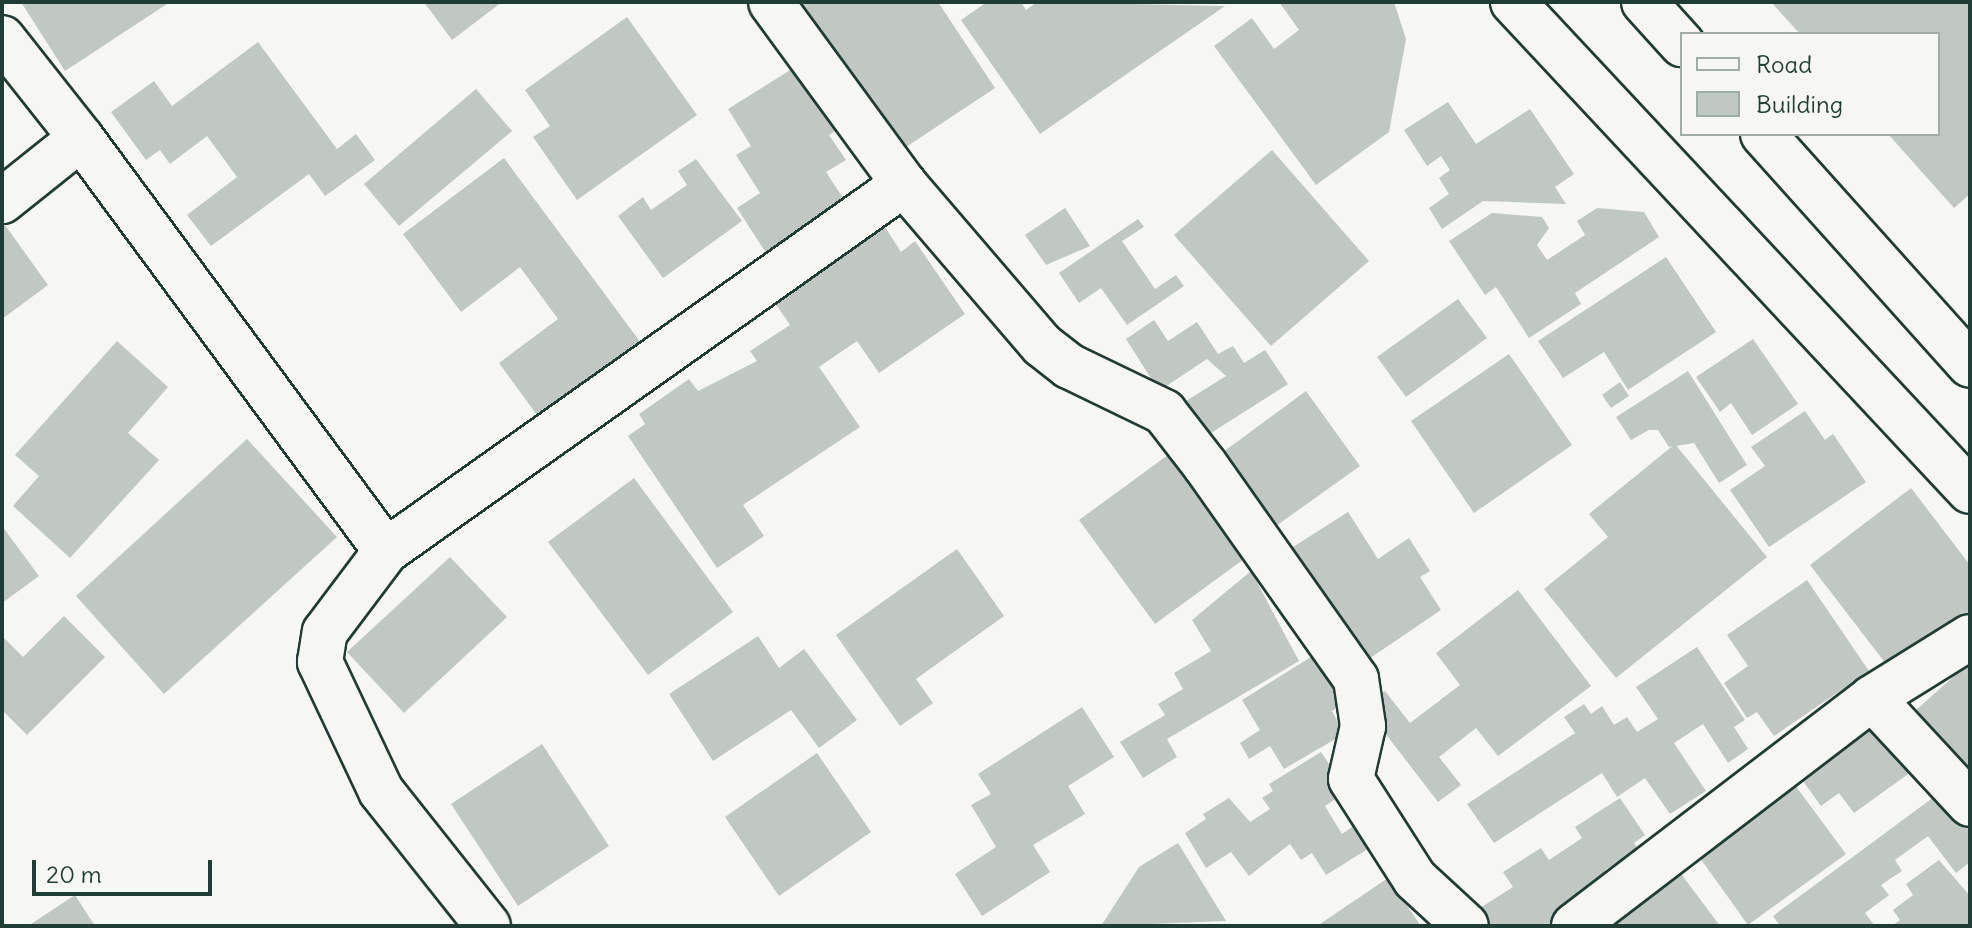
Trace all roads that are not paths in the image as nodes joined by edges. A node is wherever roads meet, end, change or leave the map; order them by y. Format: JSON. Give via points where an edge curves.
{"nodes":[{"id":1,"x":771,"y":2,"type":"edge"},
{"id":2,"x":1513,"y":2,"type":"edge"},
{"id":3,"x":1644,"y":2,"type":"edge"},
{"id":4,"x":2,"y":38,"type":"edge"},
{"id":5,"x":1680,"y":42,"type":"edge"},
{"id":6,"x":1765,"y":136,"type":"edge"},
{"id":7,"x":81,"y":138,"type":"junction"},
{"id":8,"x":904,"y":184,"type":"junction"},
{"id":9,"x":2,"y":201,"type":"edge"},
{"id":10,"x":1970,"y":365,"type":"edge"},
{"id":11,"x":1970,"y":491,"type":"edge"},
{"id":12,"x":386,"y":551,"type":"junction"},
{"id":13,"x":1970,"y":637,"type":"edge"},
{"id":14,"x":1872,"y":698,"type":"junction"},
{"id":15,"x":1970,"y":804,"type":"edge"},
{"id":16,"x":488,"y":926,"type":"edge"},
{"id":17,"x":1466,"y":926,"type":"edge"},
{"id":18,"x":1574,"y":926,"type":"edge"}],
"edges":[{"from":1,"to":8,"type":"street"},
{"from":2,"to":11,"type":"street"},
{"from":3,"to":5,"type":"street"},
{"from":4,"to":7,"type":"street"},
{"from":6,"to":10,"type":"street"},
{"from":7,"to":9,"type":"street"},
{"from":7,"to":12,"type":"street"},
{"from":8,"to":12,"type":"street"},
{"from":8,"to":17,"type":"street","via":[[1042,345],[1069,366],[1164,412],[1205,465],[1356,679],[1363,726],[1351,779],[1415,879]]},
{"from":12,"to":16,"type":"street","via":[[338,609],[320,662],[381,791]]},
{"from":13,"to":14,"type":"street"},
{"from":14,"to":15,"type":"street"},
{"from":14,"to":18,"type":"street"}]}
